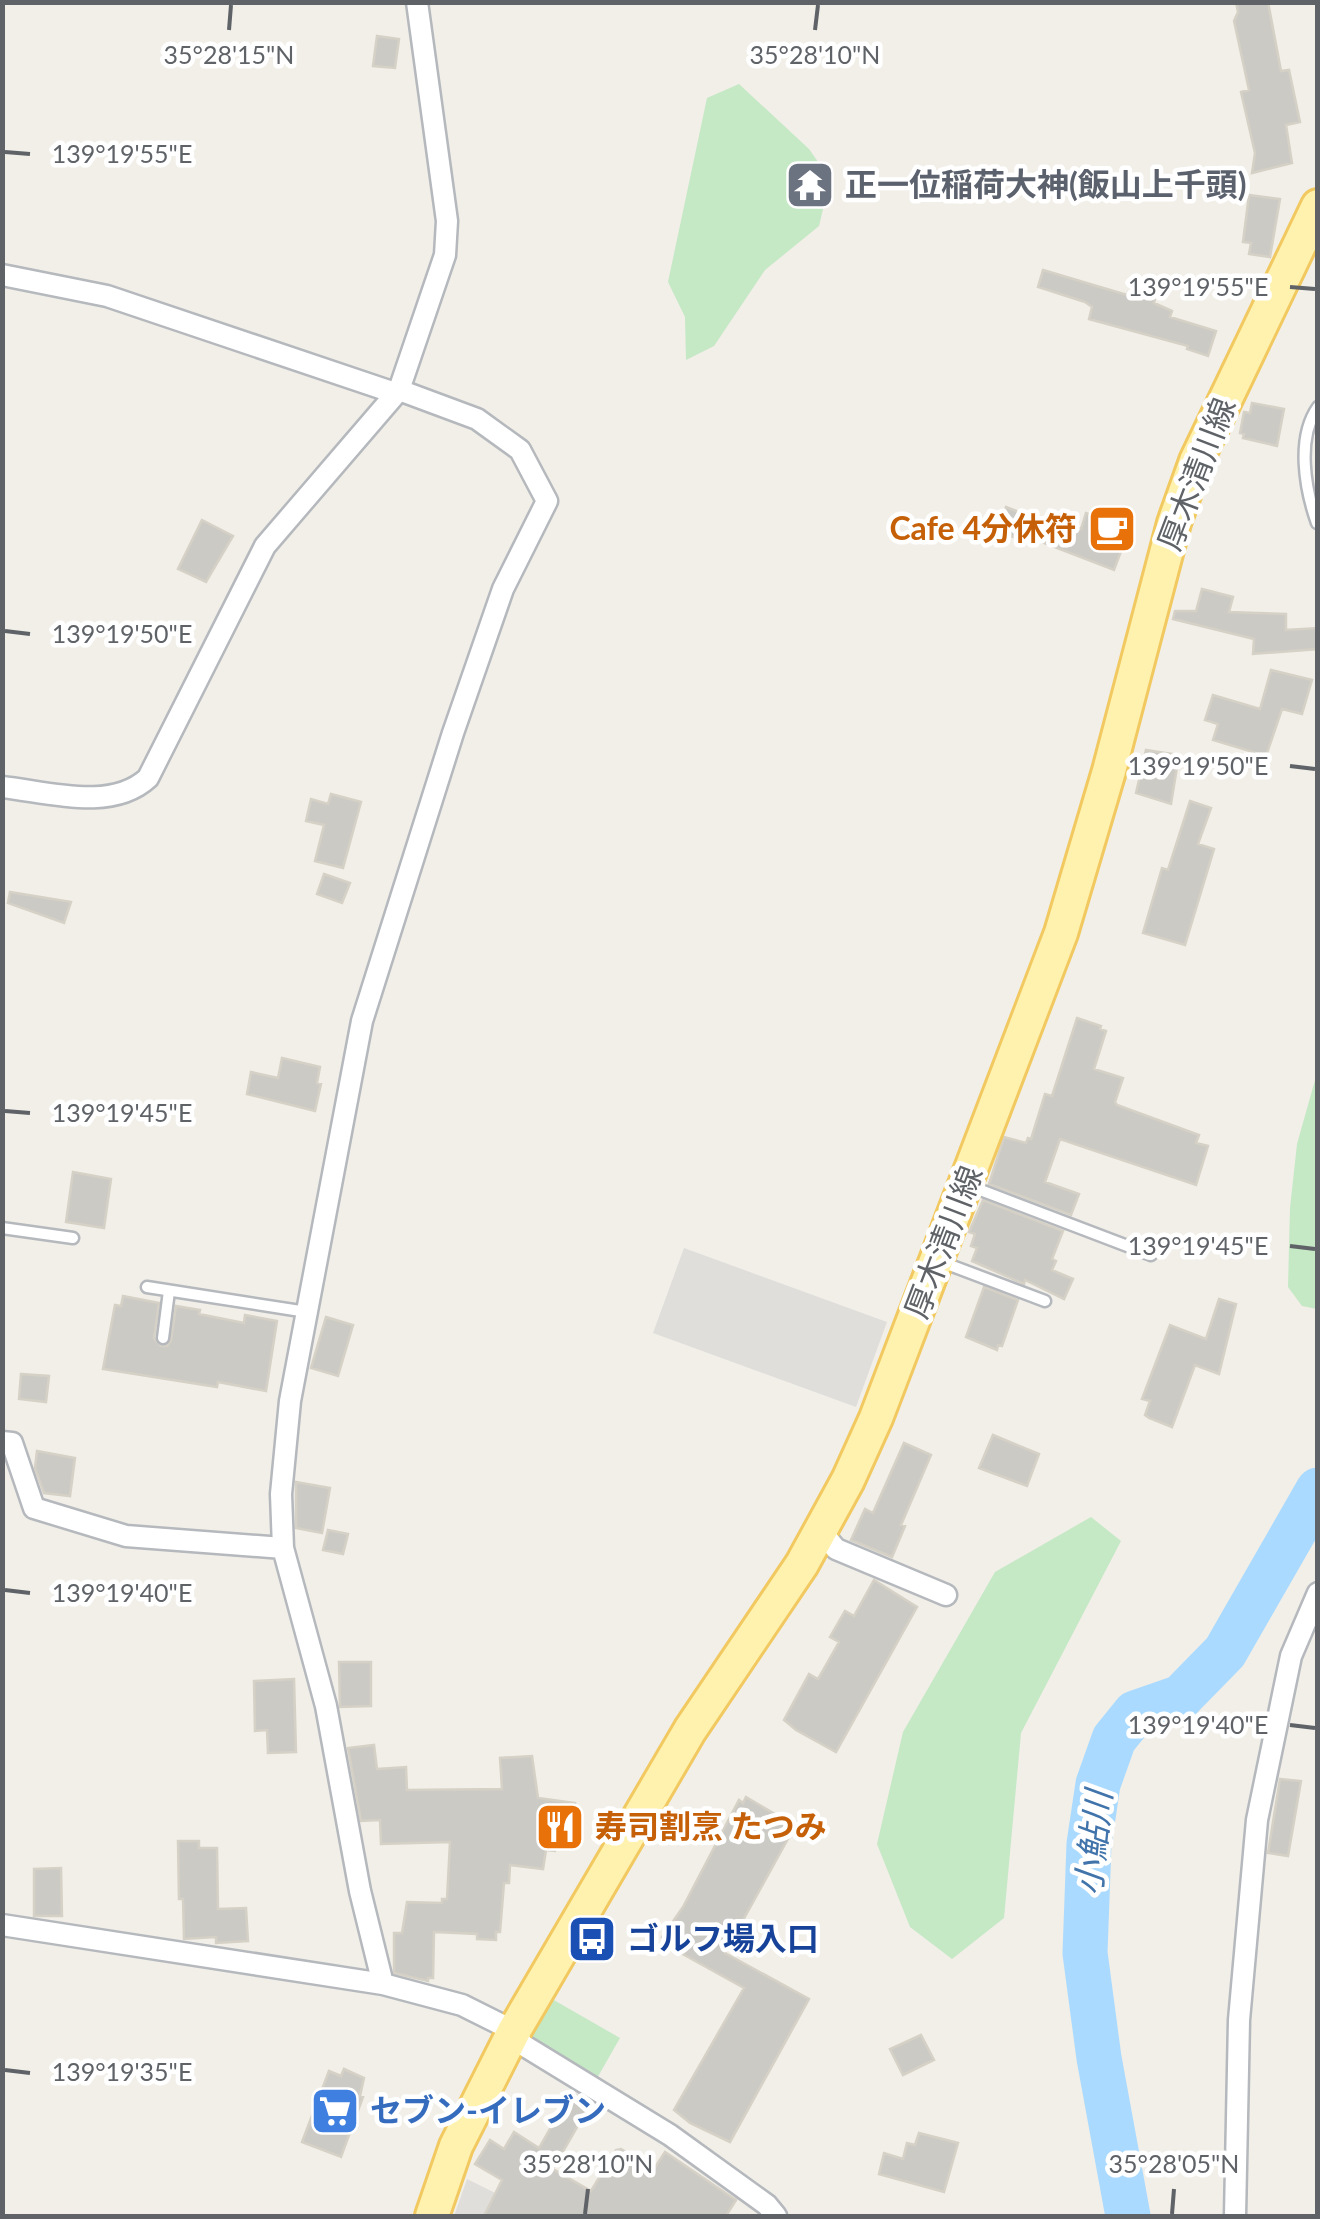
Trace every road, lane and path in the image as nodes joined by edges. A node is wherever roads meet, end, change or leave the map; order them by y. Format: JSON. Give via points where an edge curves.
{"nodes":[{"id":1,"x":418,"y":2,"type":"edge"},
{"id":2,"x":1318,"y":206,"type":"edge"},
{"id":3,"x":2,"y":275,"type":"edge"},
{"id":4,"x":397,"y":391,"type":"junction"},
{"id":5,"x":1318,"y":406,"type":"edge"},
{"id":6,"x":1317,"y":523,"type":"edge"},
{"id":7,"x":2,"y":787,"type":"edge"},
{"id":8,"x":966,"y":1184,"type":"junction"},
{"id":9,"x":2,"y":1228,"type":"edge"},
{"id":10,"x":73,"y":1238,"type":"dead end"},
{"id":11,"x":1151,"y":1255,"type":"dead end"},
{"id":12,"x":937,"y":1260,"type":"junction"},
{"id":13,"x":147,"y":1287,"type":"dead end"},
{"id":14,"x":170,"y":1291,"type":"junction"},
{"id":15,"x":1046,"y":1300,"type":"dead end"},
{"id":16,"x":306,"y":1312,"type":"junction"},
{"id":17,"x":163,"y":1338,"type":"dead end"},
{"id":18,"x":2,"y":1442,"type":"edge"},
{"id":19,"x":820,"y":1530,"type":"junction"},
{"id":20,"x":282,"y":1548,"type":"junction"},
{"id":21,"x":1318,"y":1594,"type":"edge"},
{"id":22,"x":946,"y":1595,"type":"dead end"},
{"id":23,"x":2,"y":1925,"type":"edge"},
{"id":24,"x":383,"y":1984,"type":"junction"},
{"id":25,"x":514,"y":2031,"type":"junction"},
{"id":26,"x":432,"y":2216,"type":"edge"},
{"id":27,"x":776,"y":2216,"type":"edge"},
{"id":28,"x":1235,"y":2216,"type":"edge"}],
"edges":[{"from":1,"to":4,"type":"street","via":[[447,221],[434,293]]},
{"from":2,"to":8,"type":"main road","name":"厚木清川線","via":[[1196,461],[1061,933]]},
{"from":3,"to":4,"type":"street","via":[[107,296]]},
{"from":4,"to":7,"type":"street","via":[[266,546],[148,778],[120,796]]},
{"from":4,"to":16,"type":"street","via":[[477,420],[520,450],[548,501],[503,589],[362,1021]]},
{"from":5,"to":6,"type":"lane","via":[[1306,426],[1306,494]]},
{"from":8,"to":11,"type":"lane"},
{"from":8,"to":12,"type":"main road","name":"厚木清川線"},
{"from":9,"to":10,"type":"lane"},
{"from":12,"to":15,"type":"lane"},
{"from":12,"to":19,"type":"main road","name":"厚木清川線","via":[[876,1418]]},
{"from":13,"to":14,"type":"lane"},
{"from":14,"to":16,"type":"lane"},
{"from":14,"to":17,"type":"lane"},
{"from":16,"to":20,"type":"street","via":[[288,1419]]},
{"from":18,"to":20,"type":"street","via":[[12,1443],[34,1508],[126,1536]]},
{"from":19,"to":22,"type":"street","via":[[836,1549]]},
{"from":19,"to":25,"type":"main road","name":"厚木清川線","via":[[690,1730]]},
{"from":20,"to":24,"type":"street","via":[[326,1706]]},
{"from":21,"to":28,"type":"street","via":[[1291,1656],[1257,1820],[1239,2020]]},
{"from":23,"to":24,"type":"street"},
{"from":24,"to":25,"type":"street","via":[[462,2005]]},
{"from":25,"to":26,"type":"main road","name":"厚木清川線","via":[[456,2146]]},
{"from":25,"to":27,"type":"street","via":[[523,2045],[670,2135]]}]}
